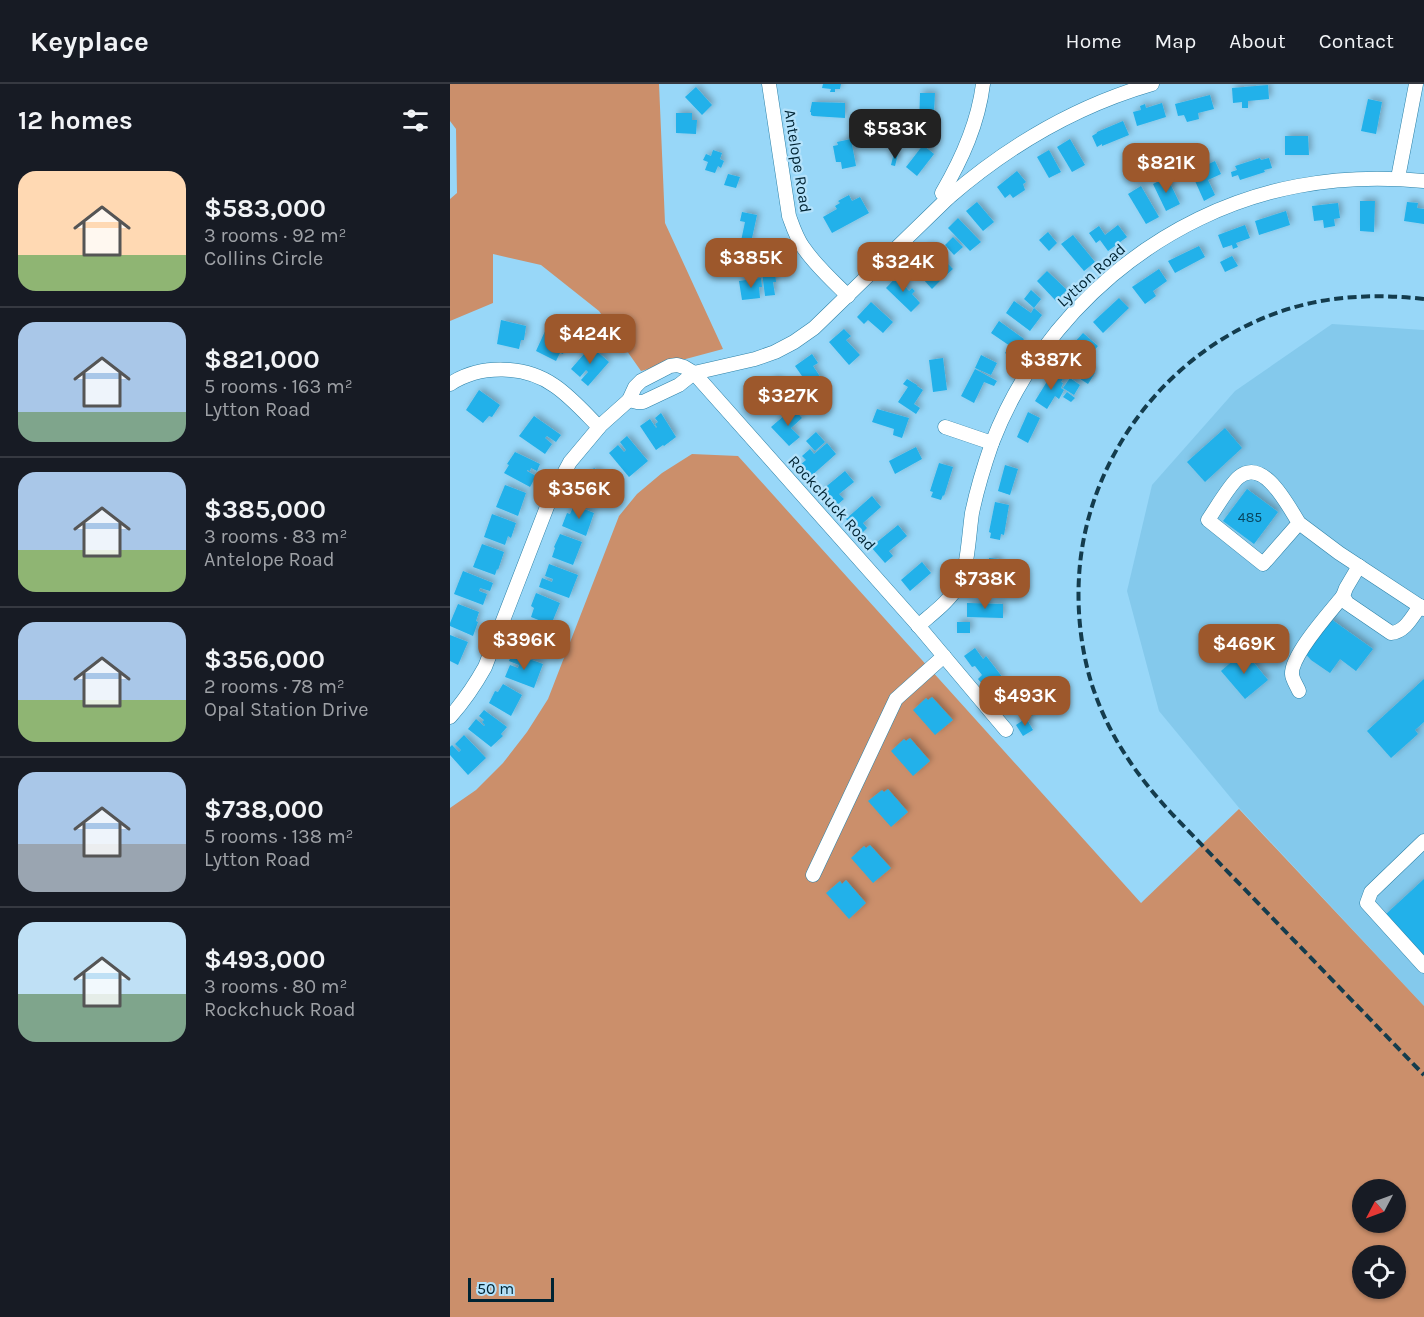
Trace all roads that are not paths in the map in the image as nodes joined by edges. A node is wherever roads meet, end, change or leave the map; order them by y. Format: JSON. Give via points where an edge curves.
{"nodes":[{"id":1,"x":769,"y":84,"type":"edge"},
{"id":2,"x":983,"y":84,"type":"edge"},
{"id":3,"x":1152,"y":84,"type":"edge"},
{"id":4,"x":1416,"y":84,"type":"edge"},
{"id":5,"x":1398,"y":178,"type":"junction"},
{"id":6,"x":1424,"y":181,"type":"edge"},
{"id":7,"x":948,"y":198,"type":"junction"},
{"id":8,"x":848,"y":296,"type":"junction"},
{"id":9,"x":694,"y":373,"type":"junction"},
{"id":10,"x":450,"y":384,"type":"edge"},
{"id":11,"x":629,"y":400,"type":"junction"},
{"id":12,"x":599,"y":427,"type":"junction"},
{"id":13,"x":945,"y":427,"type":"dead end"},
{"id":14,"x":992,"y":443,"type":"junction"},
{"id":15,"x":1299,"y":523,"type":"junction"},
{"id":16,"x":1359,"y":566,"type":"junction"},
{"id":17,"x":1343,"y":596,"type":"junction"},
{"id":18,"x":1422,"y":608,"type":"edge"},
{"id":19,"x":918,"y":626,"type":"junction"},
{"id":20,"x":944,"y":656,"type":"junction"},
{"id":21,"x":1299,"y":691,"type":"dead end"},
{"id":22,"x":450,"y":717,"type":"edge"},
{"id":23,"x":1006,"y":730,"type":"dead end"},
{"id":24,"x":1424,"y":841,"type":"edge"},
{"id":25,"x":813,"y":876,"type":"dead end"},
{"id":26,"x":1424,"y":966,"type":"edge"}],
"edges":[{"from":1,"to":8,"type":"street","name":"Antelope Road","via":[[789,216],[802,246]]},
{"from":2,"to":7,"type":"street","via":[[968,143],[942,194]]},
{"from":3,"to":7,"type":"street","via":[[1103,101],[1032,136]]},
{"from":4,"to":5,"type":"street"},
{"from":5,"to":6,"type":"street","name":"Lytton Road"},
{"from":5,"to":14,"type":"street","name":"Lytton Road","via":[[1331,181],[1262,194],[1170,233],[1112,274],[1062,325],[1022,381]]},
{"from":7,"to":8,"type":"street"},
{"from":8,"to":9,"type":"street","via":[[814,328],[775,352]]},
{"from":9,"to":11,"type":"street","via":[[644,402]]},
{"from":9,"to":11,"type":"street","via":[[670,366],[641,381]]},
{"from":9,"to":19,"type":"street","name":"Rockchuck Road"},
{"from":10,"to":12,"type":"street","via":[[489,370],[540,377]]},
{"from":11,"to":12,"type":"street"},
{"from":12,"to":22,"type":"street","via":[[559,480],[485,667]]},
{"from":13,"to":14,"type":"street"},
{"from":14,"to":19,"type":"street","name":"Lytton Road","via":[[981,475],[960,582],[946,602]]},
{"from":15,"to":15,"type":"street","via":[[1263,564],[1208,520],[1237,478],[1247,472],[1271,481]]},
{"from":15,"to":16,"type":"street"},
{"from":16,"to":17,"type":"street"},
{"from":16,"to":18,"type":"street"},
{"from":17,"to":18,"type":"street","via":[[1347,603],[1391,633],[1398,633]]},
{"from":17,"to":21,"type":"street","via":[[1296,658],[1292,675]]},
{"from":19,"to":20,"type":"street","name":"Rockchuck Road"},
{"from":20,"to":23,"type":"street","name":"Rockchuck Road"},
{"from":20,"to":25,"type":"street","via":[[896,699]]},
{"from":24,"to":26,"type":"street","via":[[1371,892],[1367,903]]}]}
